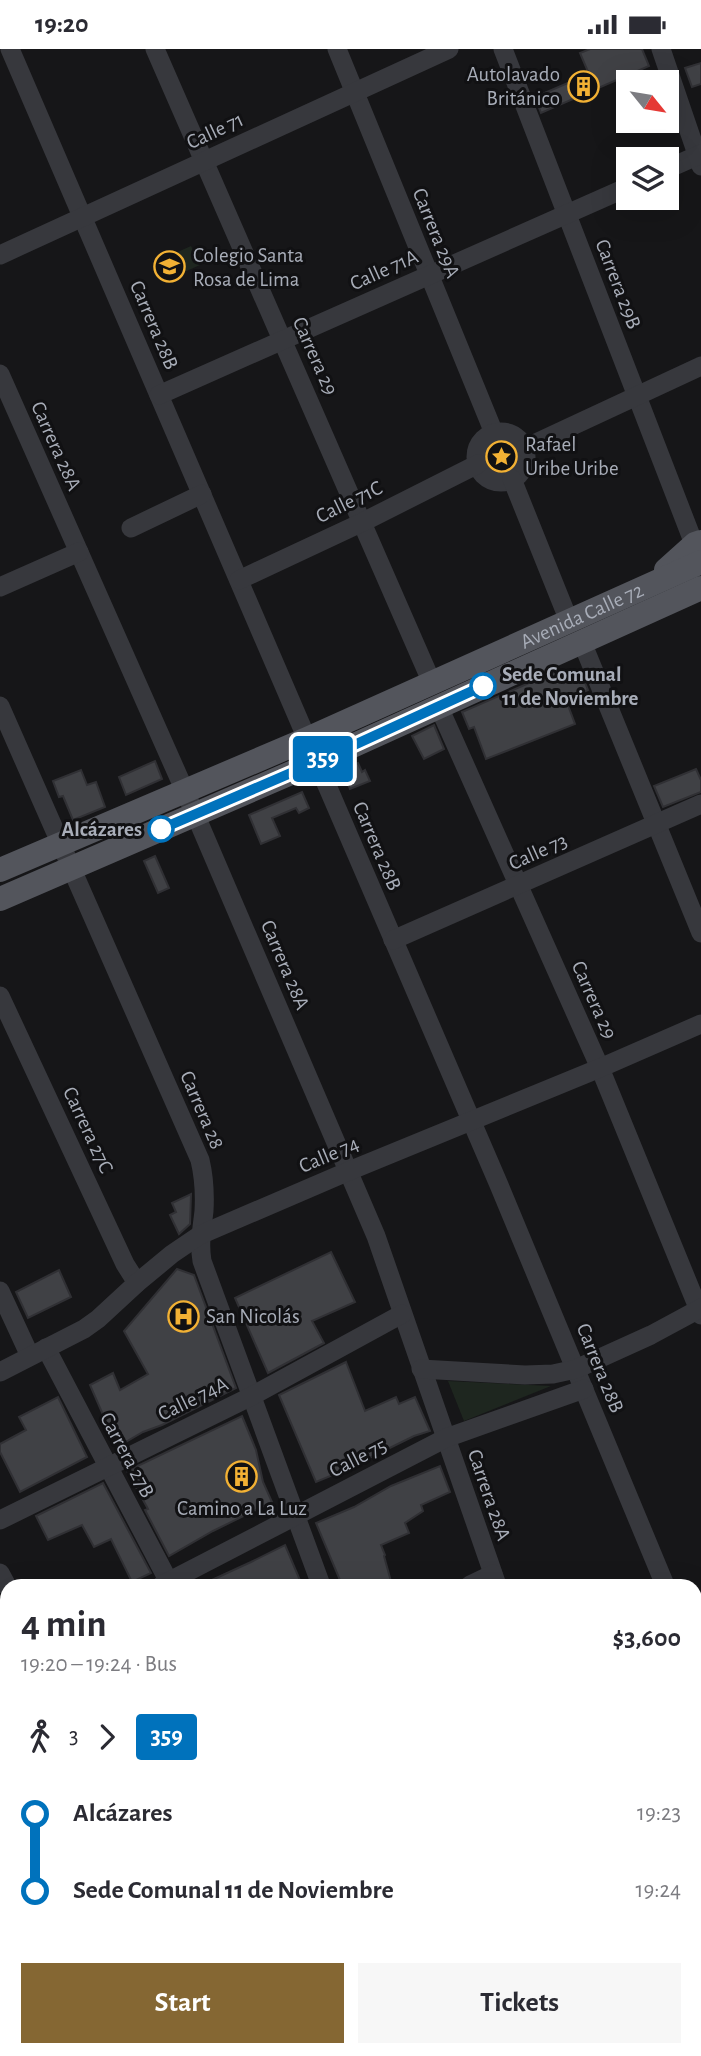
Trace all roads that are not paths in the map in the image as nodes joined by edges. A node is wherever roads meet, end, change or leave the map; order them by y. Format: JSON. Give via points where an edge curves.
{"nodes":[{"id":1,"x":10,"y":49,"type":"edge"},
{"id":2,"x":155,"y":49,"type":"edge"},
{"id":3,"x":337,"y":49,"type":"edge"},
{"id":4,"x":449,"y":49,"type":"edge"},
{"id":5,"x":503,"y":49,"type":"edge"},
{"id":6,"x":661,"y":49,"type":"edge"},
{"id":7,"x":355,"y":92,"type":"junction"},
{"id":8,"x":700,"y":159,"type":"edge"},
{"id":9,"x":204,"y":161,"type":"junction"},
{"id":10,"x":679,"y":165,"type":"edge"},
{"id":11,"x":616,"y":192,"type":"edge"},
{"id":12,"x":567,"y":214,"type":"junction"},
{"id":13,"x":82,"y":217,"type":"junction"},
{"id":14,"x":0,"y":255,"type":"edge"},
{"id":15,"x":429,"y":275,"type":"junction"},
{"id":16,"x":283,"y":340,"type":"junction"},
{"id":17,"x":701,"y":366,"type":"edge"},
{"id":18,"x":0,"y":374,"type":"edge"},
{"id":19,"x":159,"y":395,"type":"junction"},
{"id":20,"x":637,"y":396,"type":"junction"},
{"id":21,"x":494,"y":433,"type":"junction"},
{"id":22,"x":525,"y":448,"type":"junction"},
{"id":23,"x":478,"y":464,"type":"junction"},
{"id":24,"x":512,"y":479,"type":"junction"},
{"id":25,"x":202,"y":494,"type":"junction"},
{"id":26,"x":363,"y":522,"type":"junction"},
{"id":27,"x":131,"y":528,"type":"dead end"},
{"id":28,"x":696,"y":539,"type":"edge"},
{"id":29,"x":79,"y":552,"type":"junction"},
{"id":30,"x":701,"y":562,"type":"edge"},
{"id":31,"x":239,"y":580,"type":"junction"},
{"id":32,"x":650,"y":585,"type":"junction"},
{"id":33,"x":0,"y":587,"type":"edge"},
{"id":34,"x":694,"y":594,"type":"edge"},
{"id":35,"x":576,"y":631,"type":"junction"},
{"id":36,"x":432,"y":683,"type":"junction"},
{"id":37,"x":0,"y":706,"type":"edge"},
{"id":38,"x":439,"y":707,"type":"junction"},
{"id":39,"x":307,"y":739,"type":"junction"},
{"id":40,"x":317,"y":762,"type":"junction"},
{"id":41,"x":185,"y":791,"type":"junction"},
{"id":42,"x":701,"y":804,"type":"edge"},
{"id":43,"x":195,"y":815,"type":"junction"},
{"id":44,"x":657,"y":824,"type":"junction"},
{"id":45,"x":60,"y":844,"type":"junction"},
{"id":46,"x":71,"y":868,"type":"junction"},
{"id":47,"x":0,"y":870,"type":"edge"},
{"id":48,"x":518,"y":885,"type":"junction"},
{"id":49,"x":0,"y":899,"type":"edge"},
{"id":50,"x":701,"y":933,"type":"edge"},
{"id":51,"x":393,"y":940,"type":"junction"},
{"id":52,"x":0,"y":996,"type":"edge"},
{"id":53,"x":701,"y":1024,"type":"edge"},
{"id":54,"x":600,"y":1068,"type":"junction"},
{"id":55,"x":471,"y":1120,"type":"junction"},
{"id":56,"x":349,"y":1171,"type":"junction"},
{"id":57,"x":200,"y":1235,"type":"junction"},
{"id":58,"x":137,"y":1283,"type":"junction"},
{"id":59,"x":0,"y":1290,"type":"edge"},
{"id":60,"x":700,"y":1311,"type":"edge"},
{"id":61,"x":402,"y":1314,"type":"junction"},
{"id":62,"x":38,"y":1352,"type":"junction"},
{"id":63,"x":421,"y":1369,"type":"junction"},
{"id":64,"x":576,"y":1369,"type":"junction"},
{"id":65,"x":0,"y":1372,"type":"edge"},
{"id":66,"x":584,"y":1389,"type":"junction"},
{"id":67,"x":252,"y":1396,"type":"junction"},
{"id":68,"x":446,"y":1439,"type":"junction"},
{"id":69,"x":108,"y":1466,"type":"junction"},
{"id":70,"x":295,"y":1517,"type":"junction"},
{"id":71,"x":0,"y":1520,"type":"edge"},
{"id":72,"x":163,"y":1579,"type":"edge"},
{"id":73,"x":175,"y":1579,"type":"edge"},
{"id":74,"x":319,"y":1579,"type":"edge"},
{"id":75,"x":495,"y":1579,"type":"edge"},
{"id":76,"x":663,"y":1579,"type":"edge"}],
"edges":[{"from":1,"to":13,"type":"street","name":"Carrera 28B"},
{"from":2,"to":9,"type":"street","name":"Carrera 29"},
{"from":3,"to":7,"type":"street","name":"Carrera 29A"},
{"from":4,"to":7,"type":"street","name":"Calle 71"},
{"from":5,"to":12,"type":"street","name":"Carrera 29B"},
{"from":6,"to":8,"type":"street"},
{"from":7,"to":9,"type":"street","name":"Calle 71"},
{"from":7,"to":15,"type":"street","name":"Carrera 29A"},
{"from":8,"to":10,"type":"street"},
{"from":9,"to":13,"type":"street","name":"Calle 71"},
{"from":9,"to":16,"type":"street","name":"Carrera 29"},
{"from":11,"to":12,"type":"street","name":"Calle 71A"},
{"from":12,"to":15,"type":"street","name":"Calle 71A"},
{"from":12,"to":20,"type":"street","name":"Carrera 29B"},
{"from":13,"to":14,"type":"street","name":"Calle 71"},
{"from":13,"to":19,"type":"street","name":"Carrera 28B"},
{"from":15,"to":16,"type":"street","name":"Calle 71A"},
{"from":15,"to":21,"type":"street","name":"Carrera 29A"},
{"from":16,"to":19,"type":"street","name":"Calle 71A"},
{"from":16,"to":26,"type":"street","name":"Carrera 29"},
{"from":17,"to":20,"type":"street"},
{"from":18,"to":29,"type":"street","name":"Carrera 28A"},
{"from":19,"to":25,"type":"street","name":"Carrera 28B"},
{"from":20,"to":22,"type":"street"},
{"from":20,"to":28,"type":"street","name":"Carrera 29B"},
{"from":21,"to":22,"type":"street","via":[[512,434]]},
{"from":21,"to":23,"type":"street","via":[[479,446]]},
{"from":22,"to":24,"type":"street","via":[[524,466]]},
{"from":23,"to":24,"type":"street","via":[[491,480]]},
{"from":23,"to":26,"type":"street","name":"Calle 71C"},
{"from":24,"to":35,"type":"street"},
{"from":25,"to":27,"type":"street"},
{"from":25,"to":31,"type":"street","name":"Carrera 28B"},
{"from":26,"to":31,"type":"street","name":"Calle 71C"},
{"from":26,"to":36,"type":"street","name":"Carrera 29"},
{"from":28,"to":32,"type":"main road"},
{"from":29,"to":33,"type":"street"},
{"from":29,"to":41,"type":"street","name":"Carrera 28A"},
{"from":30,"to":32,"type":"main road","name":"Avenida Calle 72"},
{"from":31,"to":39,"type":"street","name":"Carrera 28B"},
{"from":32,"to":35,"type":"main road","name":"Avenida Calle 72"},
{"from":34,"to":35,"type":"main road","name":"Avenida Calle 72"},
{"from":35,"to":36,"type":"main road","name":"Avenida Calle 72"},
{"from":35,"to":38,"type":"main road","name":"Avenida Calle 72"},
{"from":35,"to":44,"type":"street"},
{"from":36,"to":39,"type":"main road","name":"Avenida Calle 72"},
{"from":37,"to":45,"type":"street","name":"Carrera 28"},
{"from":38,"to":40,"type":"main road","name":"Avenida Calle 72"},
{"from":38,"to":48,"type":"street","name":"Carrera 29"},
{"from":39,"to":40,"type":"street","name":"Carrera 28B"},
{"from":39,"to":41,"type":"main road","name":"Avenida Calle 72"},
{"from":40,"to":43,"type":"main road","name":"Avenida Calle 72"},
{"from":40,"to":51,"type":"street","name":"Carrera 28B"},
{"from":41,"to":43,"type":"street","name":"Carrera 28A"},
{"from":41,"to":45,"type":"main road","name":"Avenida Calle 72"},
{"from":42,"to":44,"type":"street","name":"Calle 73"},
{"from":43,"to":46,"type":"main road","name":"Avenida Calle 72"},
{"from":43,"to":56,"type":"street","name":"Carrera 28A"},
{"from":44,"to":48,"type":"street","name":"Calle 73"},
{"from":44,"to":50,"type":"street"},
{"from":45,"to":46,"type":"street","name":"Carrera 28"},
{"from":45,"to":47,"type":"main road","name":"Avenida Calle 72"},
{"from":46,"to":49,"type":"main road","name":"Avenida Calle 72"},
{"from":46,"to":57,"type":"street","name":"Carrera 28","via":[[200,1160],[205,1192]]},
{"from":48,"to":51,"type":"street","name":"Calle 73"},
{"from":48,"to":54,"type":"street","name":"Carrera 29"},
{"from":51,"to":55,"type":"street","name":"Carrera 28B"},
{"from":52,"to":58,"type":"street","name":"Carrera 27C"},
{"from":53,"to":54,"type":"street","name":"Calle 74"},
{"from":54,"to":55,"type":"street","name":"Calle 74"},
{"from":54,"to":60,"type":"street","name":"Carrera 29"},
{"from":55,"to":56,"type":"street","name":"Calle 74"},
{"from":55,"to":64,"type":"street","name":"Carrera 28B"},
{"from":56,"to":57,"type":"street","name":"Calle 74"},
{"from":56,"to":61,"type":"street","name":"Carrera 28A"},
{"from":57,"to":58,"type":"street","name":"Calle 74"},
{"from":57,"to":67,"type":"street","name":"Carrera 28","via":[[202,1261]]},
{"from":58,"to":62,"type":"street","name":"Calle 74","via":[[84,1329]]},
{"from":59,"to":62,"type":"street","name":"Carrera 27B"},
{"from":60,"to":64,"type":"street"},
{"from":61,"to":63,"type":"street","name":"Carrera 28A"},
{"from":61,"to":67,"type":"street","name":"Calle 74A"},
{"from":62,"to":65,"type":"street","name":"Calle 74"},
{"from":62,"to":69,"type":"street","name":"Carrera 27B"},
{"from":63,"to":64,"type":"street","via":[[525,1375]]},
{"from":63,"to":68,"type":"street","name":"Carrera 28A"},
{"from":64,"to":66,"type":"street","name":"Carrera 28B"},
{"from":66,"to":68,"type":"street","name":"Calle 75"},
{"from":66,"to":76,"type":"street","name":"Carrera 28B"},
{"from":67,"to":69,"type":"street","name":"Calle 74A"},
{"from":67,"to":70,"type":"street","name":"Carrera 28"},
{"from":68,"to":70,"type":"street","name":"Calle 75"},
{"from":68,"to":75,"type":"street","name":"Carrera 28A"},
{"from":69,"to":71,"type":"street","name":"Calle 74A"},
{"from":69,"to":72,"type":"street","name":"Carrera 27B"},
{"from":70,"to":73,"type":"street","name":"Calle 75"},
{"from":70,"to":74,"type":"street","name":"Carrera 28"}]}
